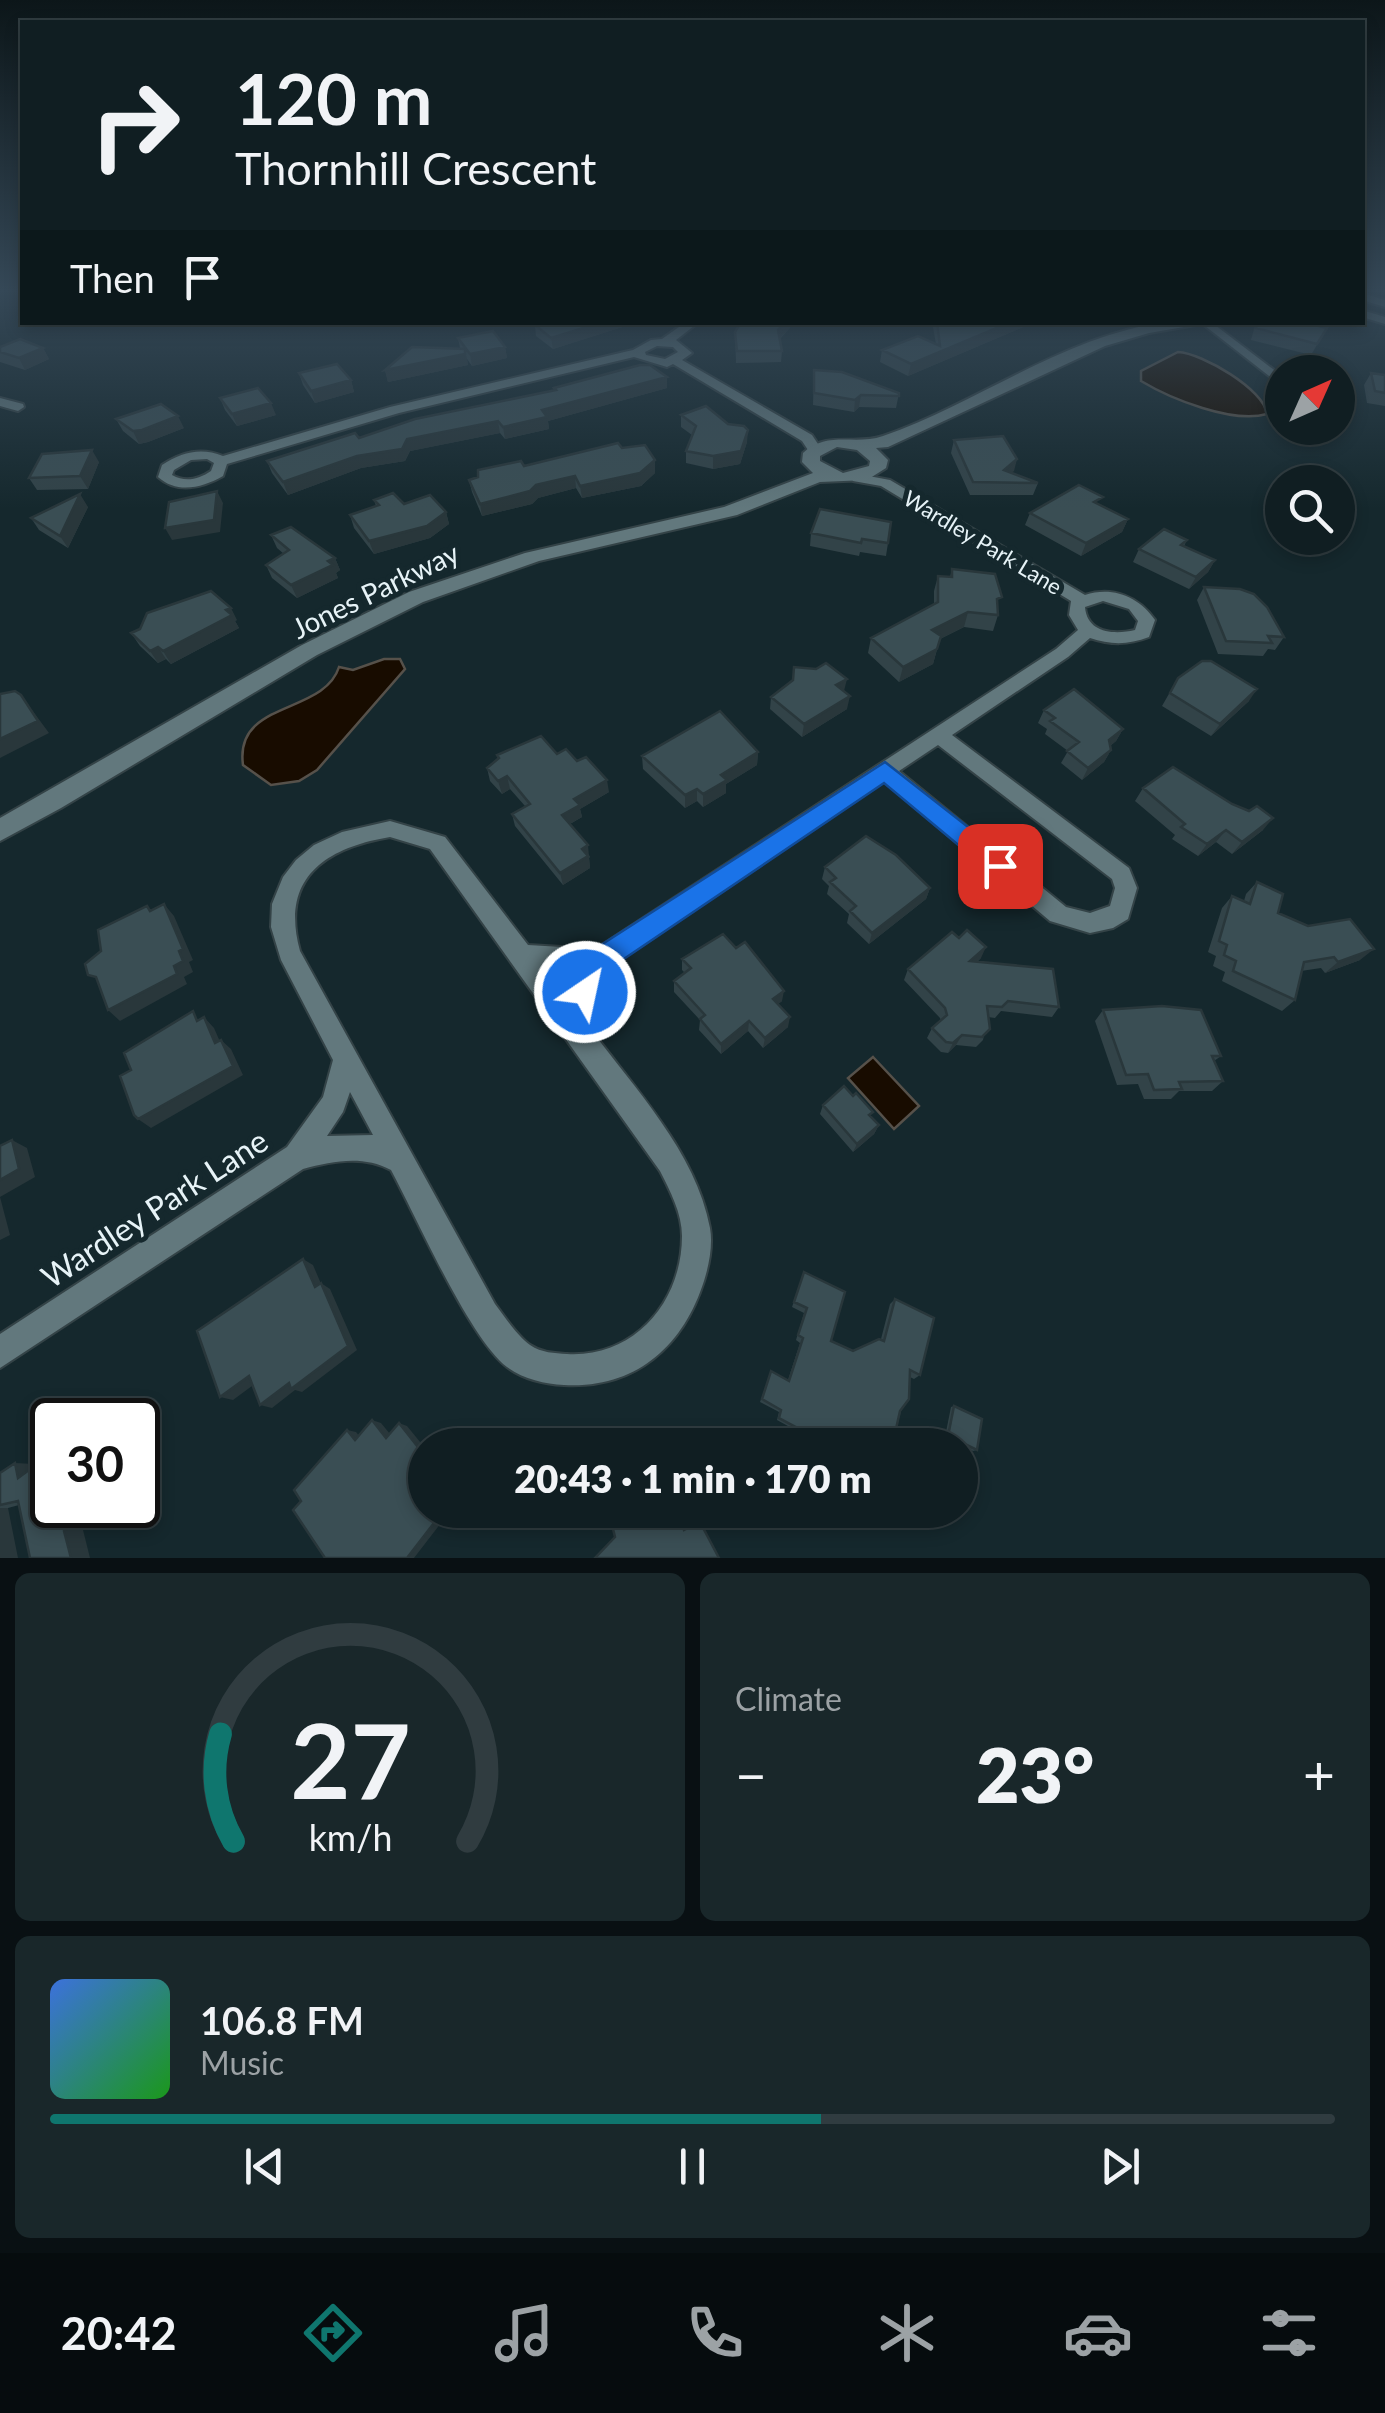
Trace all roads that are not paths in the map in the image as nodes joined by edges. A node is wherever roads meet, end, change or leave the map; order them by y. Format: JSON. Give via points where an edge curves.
{"nodes":[{"id":1,"x":589,"y":364,"type":"edge"},
{"id":2,"x":680,"y":364,"type":"edge"},
{"id":3,"x":1062,"y":364,"type":"edge"},
{"id":4,"x":0,"y":402,"type":"edge"},
{"id":5,"x":18,"y":406,"type":"dead end"},
{"id":6,"x":817,"y":458,"type":"junction"},
{"id":7,"x":221,"y":461,"type":"dead end"},
{"id":8,"x":880,"y":462,"type":"junction"},
{"id":9,"x":1081,"y":600,"type":"junction"},
{"id":10,"x":1089,"y":630,"type":"junction"},
{"id":11,"x":939,"y":735,"type":"junction"},
{"id":12,"x":885,"y":771,"type":"junction"},
{"id":13,"x":0,"y":830,"type":"edge"},
{"id":14,"x":522,"y":955,"type":"junction"},
{"id":15,"x":600,"y":960,"type":"junction"},
{"id":16,"x":576,"y":1031,"type":"junction"},
{"id":17,"x":346,"y":1059,"type":"junction"},
{"id":18,"x":297,"y":1157,"type":"junction"},
{"id":19,"x":401,"y":1161,"type":"junction"},
{"id":20,"x":0,"y":1352,"type":"edge"}],
"edges":[{"from":1,"to":7,"type":"street"},
{"from":2,"to":6,"type":"street"},
{"from":3,"to":8,"type":"street"},
{"from":4,"to":5,"type":"street"},
{"from":6,"to":8,"type":"street","via":[[856,444]]},
{"from":6,"to":8,"type":"street","via":[[858,478]]},
{"from":6,"to":13,"type":"street","name":"Jones Parkway","via":[[732,510],[560,549],[416,597]]},
{"from":8,"to":9,"type":"street","name":"Wardley Park Lane"},
{"from":9,"to":10,"type":"street","via":[[1074,610]]},
{"from":9,"to":10,"type":"street","via":[[1113,596],[1135,606],[1147,627],[1135,638]]},
{"from":10,"to":11,"type":"street"},
{"from":11,"to":12,"type":"street"},
{"from":11,"to":12,"type":"street","via":[[1121,874],[1126,888],[1120,912],[1094,924],[1058,914]]},
{"from":12,"to":15,"type":"street"},
{"from":14,"to":15,"type":"street"},
{"from":14,"to":16,"type":"street"},
{"from":14,"to":17,"type":"street","via":[[426,837],[376,830],[328,847],[290,883],[279,925]]},
{"from":15,"to":16,"type":"street"},
{"from":16,"to":19,"type":"street","via":[[670,1161],[693,1216],[689,1284],[667,1326],[642,1350],[578,1373],[517,1355],[484,1315]]},
{"from":17,"to":18,"type":"street","name":"Wardley Park Lane","via":[[334,1103]]},
{"from":17,"to":19,"type":"street"},
{"from":18,"to":19,"type":"street","name":"Wardley Park Lane","via":[[364,1146]]},
{"from":18,"to":20,"type":"street","name":"Wardley Park Lane"}]}
